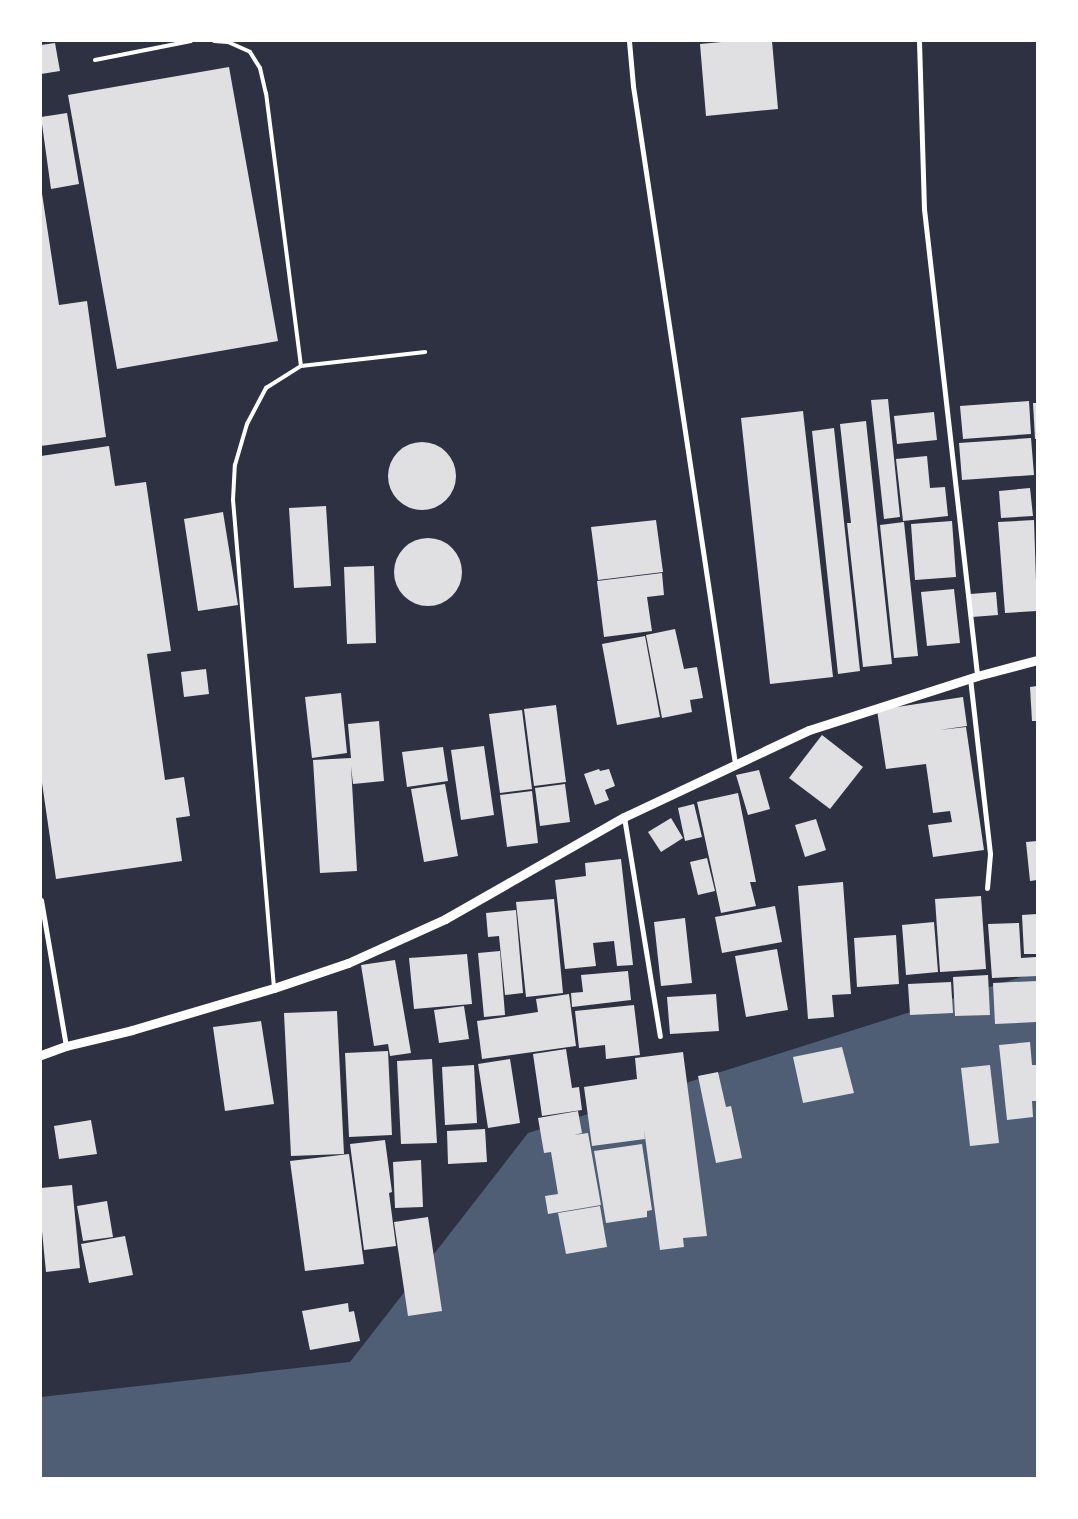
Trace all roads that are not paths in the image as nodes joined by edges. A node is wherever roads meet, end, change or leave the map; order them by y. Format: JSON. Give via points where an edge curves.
{"nodes":[{"id":1,"x":191,"y":41,"type":"edge"},
{"id":2,"x":214,"y":41,"type":"edge"},
{"id":3,"x":628,"y":41,"type":"edge"},
{"id":4,"x":919,"y":41,"type":"edge"},
{"id":5,"x":95,"y":60,"type":"dead end"},
{"id":6,"x":425,"y":352,"type":"dead end"},
{"id":7,"x":301,"y":366,"type":"junction"},
{"id":8,"x":1037,"y":660,"type":"edge"},
{"id":9,"x":974,"y":677,"type":"junction"},
{"id":10,"x":735,"y":764,"type":"junction"},
{"id":11,"x":624,"y":817,"type":"junction"},
{"id":12,"x":987,"y":888,"type":"dead end"},
{"id":13,"x":41,"y":900,"type":"edge"},
{"id":14,"x":274,"y":988,"type":"junction"},
{"id":15,"x":660,"y":1036,"type":"dead end"},
{"id":16,"x":66,"y":1046,"type":"junction"},
{"id":17,"x":41,"y":1055,"type":"edge"}],
"edges":[{"from":1,"to":5,"type":"lane"},
{"from":2,"to":7,"type":"lane","via":[[228,42],[250,52],[260,68],[266,92]]},
{"from":3,"to":10,"type":"street"},
{"from":4,"to":9,"type":"street","via":[[924,209]]},
{"from":6,"to":7,"type":"lane"},
{"from":7,"to":14,"type":"lane","via":[[266,388],[247,424],[235,465],[233,500]]},
{"from":8,"to":9,"type":"street"},
{"from":9,"to":10,"type":"street","via":[[809,730]]},
{"from":9,"to":12,"type":"street","via":[[990,854]]},
{"from":10,"to":11,"type":"street"},
{"from":11,"to":14,"type":"street","via":[[445,918],[348,963]]},
{"from":11,"to":15,"type":"street"},
{"from":13,"to":16,"type":"street"},
{"from":14,"to":16,"type":"street"},
{"from":16,"to":17,"type":"street"}]}
